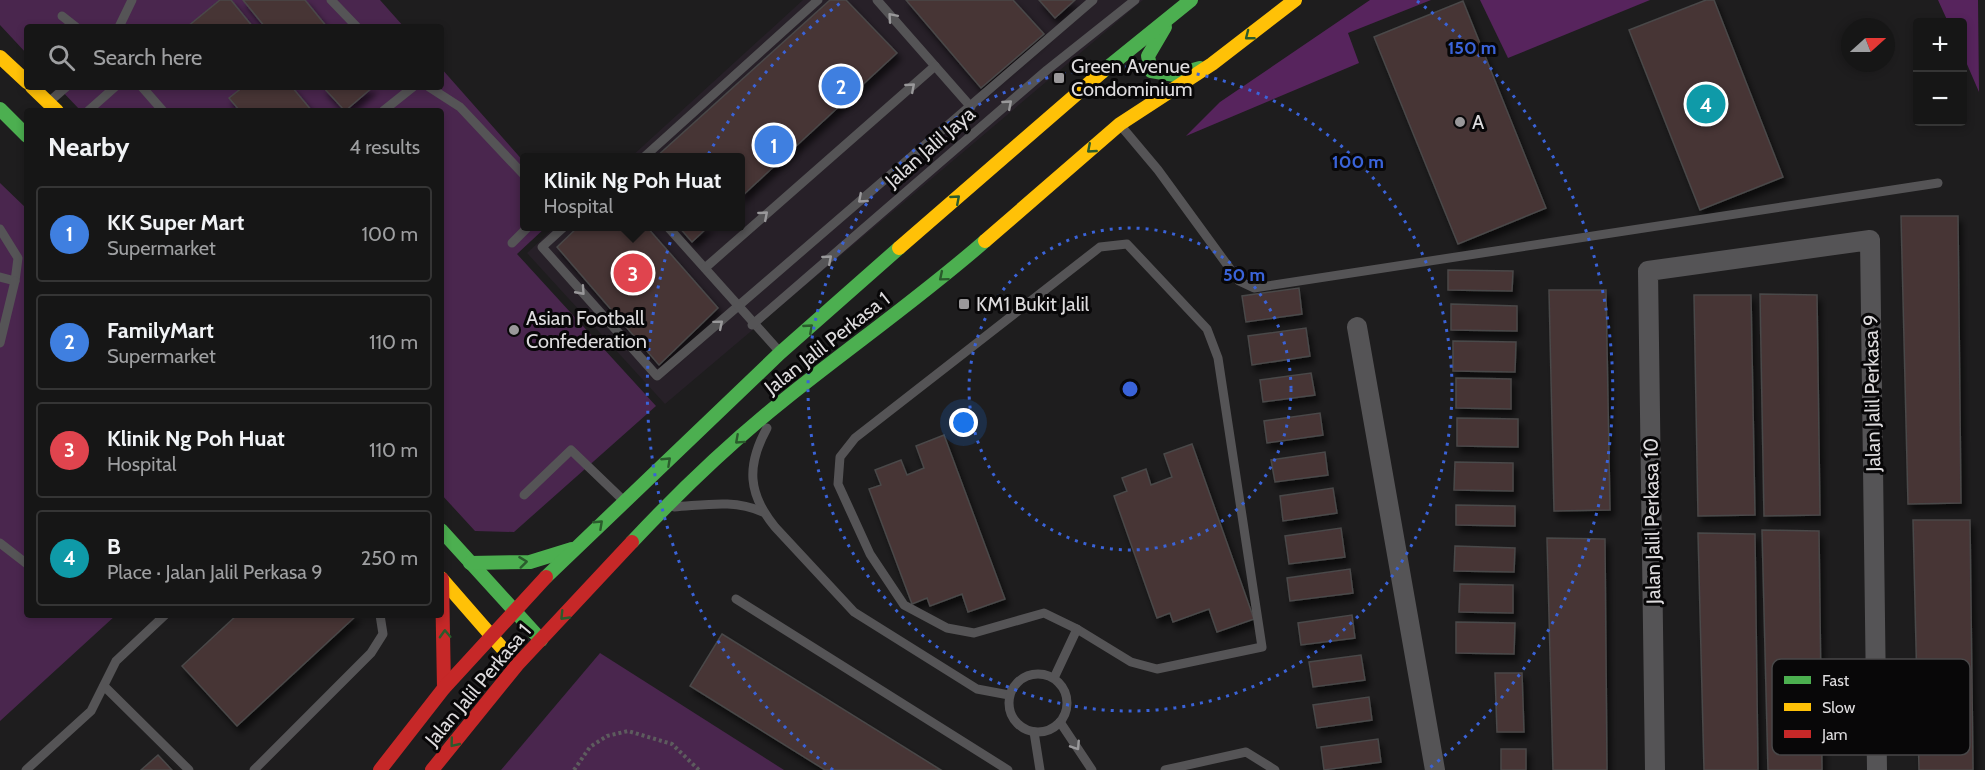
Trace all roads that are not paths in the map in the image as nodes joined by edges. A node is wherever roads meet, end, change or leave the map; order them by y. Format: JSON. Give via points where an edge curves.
{"nodes":[{"id":1,"x":132,"y":0,"type":"edge"},
{"id":2,"x":331,"y":0,"type":"edge"},
{"id":3,"x":818,"y":0,"type":"edge"},
{"id":4,"x":877,"y":0,"type":"edge"},
{"id":5,"x":1093,"y":0,"type":"edge"},
{"id":6,"x":1135,"y":0,"type":"edge"},
{"id":7,"x":1191,"y":0,"type":"edge"},
{"id":8,"x":1295,"y":0,"type":"edge"},
{"id":9,"x":1176,"y":10,"type":"junction"},
{"id":10,"x":62,"y":16,"type":"dead end"},
{"id":11,"x":72,"y":24,"type":"edge"},
{"id":12,"x":120,"y":24,"type":"edge"},
{"id":13,"x":354,"y":24,"type":"edge"},
{"id":14,"x":0,"y":57,"type":"edge"},
{"id":15,"x":1212,"y":64,"type":"junction"},
{"id":16,"x":935,"y":66,"type":"junction"},
{"id":17,"x":24,"y":79,"type":"edge"},
{"id":18,"x":34,"y":90,"type":"edge"},
{"id":19,"x":64,"y":90,"type":"edge"},
{"id":20,"x":112,"y":90,"type":"edge"},
{"id":21,"x":145,"y":90,"type":"edge"},
{"id":22,"x":408,"y":90,"type":"edge"},
{"id":23,"x":434,"y":90,"type":"edge"},
{"id":24,"x":971,"y":107,"type":"junction"},
{"id":25,"x":49,"y":108,"type":"edge"},
{"id":26,"x":91,"y":108,"type":"edge"},
{"id":27,"x":160,"y":108,"type":"edge"},
{"id":28,"x":387,"y":108,"type":"edge"},
{"id":29,"x":0,"y":109,"type":"edge"},
{"id":30,"x":1119,"y":124,"type":"junction"},
{"id":31,"x":24,"y":128,"type":"edge"},
{"id":32,"x":649,"y":153,"type":"edge"},
{"id":33,"x":520,"y":171,"type":"edge"},
{"id":34,"x":1938,"y":183,"type":"dead end"},
{"id":35,"x":0,"y":229,"type":"edge"},
{"id":36,"x":524,"y":231,"type":"edge"},
{"id":37,"x":560,"y":231,"type":"edge"},
{"id":38,"x":671,"y":231,"type":"edge"},
{"id":39,"x":512,"y":243,"type":"dead end"},
{"id":40,"x":705,"y":268,"type":"junction"},
{"id":41,"x":1648,"y":271,"type":"joint"},
{"id":42,"x":0,"y":277,"type":"edge"},
{"id":43,"x":15,"y":281,"type":"junction"},
{"id":44,"x":739,"y":307,"type":"junction"},
{"id":45,"x":752,"y":325,"type":"junction"},
{"id":46,"x":1357,"y":327,"type":"dead end"},
{"id":47,"x":0,"y":343,"type":"edge"},
{"id":48,"x":780,"y":353,"type":"junction"},
{"id":49,"x":783,"y":400,"type":"junction"},
{"id":50,"x":524,"y":495,"type":"dead end"},
{"id":51,"x":624,"y":501,"type":"junction"},
{"id":52,"x":665,"y":507,"type":"junction"},
{"id":53,"x":763,"y":512,"type":"junction"},
{"id":54,"x":444,"y":533,"type":"edge"},
{"id":55,"x":0,"y":543,"type":"edge"},
{"id":56,"x":574,"y":548,"type":"junction"},
{"id":57,"x":24,"y":562,"type":"edge"},
{"id":58,"x":470,"y":563,"type":"junction"},
{"id":59,"x":444,"y":581,"type":"edge"},
{"id":60,"x":736,"y":599,"type":"dead end"},
{"id":61,"x":512,"y":611,"type":"junction"},
{"id":62,"x":162,"y":618,"type":"edge"},
{"id":63,"x":380,"y":618,"type":"edge"},
{"id":64,"x":443,"y":618,"type":"edge"},
{"id":65,"x":1077,"y":628,"type":"junction"},
{"id":66,"x":490,"y":636,"type":"junction"},
{"id":67,"x":541,"y":640,"type":"junction"},
{"id":68,"x":1875,"y":659,"type":"edge"},
{"id":69,"x":517,"y":665,"type":"junction"},
{"id":70,"x":1054,"y":678,"type":"junction"},
{"id":71,"x":104,"y":686,"type":"junction"},
{"id":72,"x":444,"y":688,"type":"junction"},
{"id":73,"x":1010,"y":695,"type":"junction"},
{"id":74,"x":1060,"y":722,"type":"junction"},
{"id":75,"x":1034,"y":732,"type":"junction"},
{"id":76,"x":1877,"y":755,"type":"edge"},
{"id":77,"x":26,"y":770,"type":"edge"},
{"id":78,"x":189,"y":770,"type":"edge"},
{"id":79,"x":254,"y":770,"type":"edge"},
{"id":80,"x":380,"y":770,"type":"edge"},
{"id":81,"x":432,"y":770,"type":"edge"},
{"id":82,"x":1008,"y":770,"type":"edge"},
{"id":83,"x":1040,"y":770,"type":"edge"},
{"id":84,"x":1092,"y":770,"type":"edge"},
{"id":85,"x":1165,"y":770,"type":"edge"},
{"id":86,"x":1275,"y":770,"type":"edge"},
{"id":87,"x":1435,"y":770,"type":"edge"},
{"id":88,"x":1655,"y":770,"type":"edge"},
{"id":89,"x":1877,"y":770,"type":"edge"}],
"edges":[{"from":1,"to":12,"type":"lane"},
{"from":2,"to":13,"type":"lane"},
{"from":3,"to":32,"type":"lane"},
{"from":16,"to":4,"type":"lane","one_way":true},
{"from":5,"to":24,"type":"lane"},
{"from":45,"to":6,"type":"lane","name":"Jalan Jalil Jaya","one_way":true,"via":[[1047,70]]},
{"from":7,"to":9,"type":"main road","name":"Jalan Jalil Perkasa 1"},
{"from":8,"to":15,"type":"main road","name":"Jalan Jalil Perkasa 1","one_way":true},
{"from":9,"to":15,"type":"main road","via":[[1148,56],[1151,71],[1175,75]]},
{"from":48,"to":9,"type":"main road","name":"Jalan Jalil Perkasa 1","one_way":true},
{"from":10,"to":11,"type":"lane"},
{"from":14,"to":17,"type":"main road"},
{"from":15,"to":30,"type":"main road","name":"Jalan Jalil Perkasa 1"},
{"from":16,"to":24,"type":"lane"},
{"from":40,"to":16,"type":"lane","one_way":true},
{"from":18,"to":25,"type":"main road"},
{"from":19,"to":25,"type":"lane"},
{"from":20,"to":26,"type":"lane"},
{"from":21,"to":27,"type":"lane"},
{"from":22,"to":28,"type":"lane"},
{"from":23,"to":33,"type":"lane","via":[[460,107]]},
{"from":24,"to":44,"type":"lane","one_way":true},
{"from":29,"to":31,"type":"main road"},
{"from":30,"to":34,"type":"lane","via":[[1158,170],[1239,282],[1254,288]]},
{"from":30,"to":49,"type":"main road","name":"Jalan Jalil Perkasa 1","one_way":true,"via":[[940,280]]},
{"from":35,"to":43,"type":"lane","via":[[18,258]]},
{"from":36,"to":39,"type":"lane"},
{"from":37,"to":44,"type":"lane","one_way":true,"via":[[542,247],[657,376]]},
{"from":38,"to":40,"type":"lane"},
{"from":40,"to":44,"type":"lane"},
{"from":41,"to":68,"type":"street","name":"Jalan Jalil Perkasa 9","via":[[1869,240]]},
{"from":41,"to":88,"type":"street","name":"Jalan Jalil Perkasa 10"},
{"from":42,"to":43,"type":"lane"},
{"from":43,"to":47,"type":"lane"},
{"from":44,"to":45,"type":"lane"},
{"from":45,"to":48,"type":"lane"},
{"from":46,"to":87,"type":"street"},
{"from":51,"to":48,"type":"main road","name":"Jalan Jalil Perkasa 1","one_way":true},
{"from":49,"to":52,"type":"main road","name":"Jalan Jalil Perkasa 1","one_way":true},
{"from":49,"to":53,"type":"lane","via":[[756,447],[753,491]]},
{"from":50,"to":51,"type":"lane","via":[[571,450]]},
{"from":56,"to":51,"type":"main road","name":"Jalan Jalil Perkasa 1","one_way":true},
{"from":52,"to":53,"type":"lane","via":[[729,502]]},
{"from":52,"to":67,"type":"main road","name":"Jalan Jalil Perkasa 1","one_way":true},
{"from":53,"to":73,"type":"lane","via":[[854,612],[977,689]]},
{"from":54,"to":58,"type":"main road"},
{"from":55,"to":57,"type":"lane"},
{"from":58,"to":56,"type":"main road","one_way":true,"via":[[530,562]]},
{"from":56,"to":61,"type":"main road","name":"Jalan Jalil Perkasa 1"},
{"from":58,"to":61,"type":"main road"},
{"from":59,"to":66,"type":"main road"},
{"from":60,"to":82,"type":"lane"},
{"from":61,"to":66,"type":"main road","name":"Jalan Jalil Perkasa 1"},
{"from":61,"to":67,"type":"main road"},
{"from":62,"to":71,"type":"lane","via":[[116,661]]},
{"from":63,"to":79,"type":"lane","via":[[383,634],[371,653]]},
{"from":72,"to":64,"type":"main road","one_way":true},
{"from":65,"to":65,"type":"lane","via":[[1131,663],[1157,669],[1262,647],[1218,358],[1207,328],[1127,244],[1100,247],[855,438],[840,457],[838,484],[870,554],[904,605],[947,628],[974,633],[1044,613]]},
{"from":65,"to":70,"type":"lane"},
{"from":66,"to":69,"type":"main road"},
{"from":66,"to":72,"type":"main road","name":"Jalan Jalil Perkasa 1"},
{"from":67,"to":69,"type":"main road","name":"Jalan Jalil Perkasa 1"},
{"from":69,"to":81,"type":"main road","name":"Jalan Jalil Perkasa 1","one_way":true},
{"from":70,"to":73,"type":"lane","via":[[1046,674],[1028,675],[1013,686]]},
{"from":70,"to":74,"type":"lane","via":[[1066,694],[1066,714]]},
{"from":71,"to":77,"type":"lane","via":[[91,711]]},
{"from":71,"to":78,"type":"lane"},
{"from":72,"to":80,"type":"main road","name":"Jalan Jalil Perkasa 1"},
{"from":73,"to":75,"type":"lane","via":[[1008,705],[1016,723]]},
{"from":74,"to":75,"type":"lane","via":[[1044,732]]},
{"from":74,"to":84,"type":"lane","one_way":true},
{"from":75,"to":83,"type":"lane"},
{"from":76,"to":89,"type":"street","name":"Jalan Jalil Perkasa 9"},
{"from":85,"to":86,"type":"lane","via":[[1246,752]]}]}
